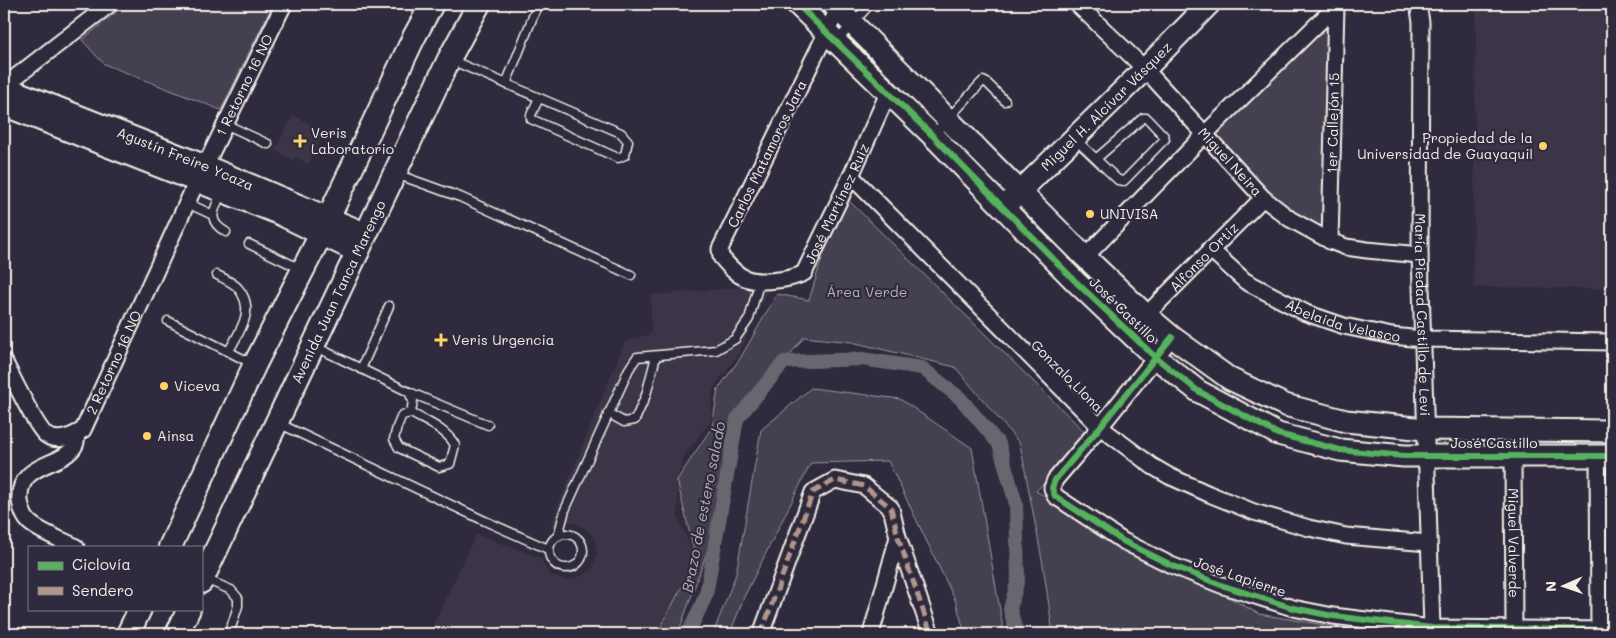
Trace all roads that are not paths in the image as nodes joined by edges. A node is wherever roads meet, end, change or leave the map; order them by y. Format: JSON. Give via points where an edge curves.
{"nodes":[{"id":1,"x":110,"y":4,"type":"edge"},
{"id":2,"x":284,"y":4,"type":"edge"},
{"id":3,"x":432,"y":4,"type":"edge"},
{"id":4,"x":479,"y":4,"type":"edge"},
{"id":5,"x":538,"y":4,"type":"edge"},
{"id":6,"x":797,"y":4,"type":"edge"},
{"id":7,"x":870,"y":4,"type":"edge"},
{"id":8,"x":1077,"y":4,"type":"edge"},
{"id":9,"x":1208,"y":4,"type":"edge"},
{"id":10,"x":1418,"y":4,"type":"edge"},
{"id":11,"x":1337,"y":5,"type":"edge"},
{"id":12,"x":841,"y":12,"type":"edge"},
{"id":13,"x":831,"y":38,"type":"junction"},
{"id":14,"x":449,"y":60,"type":"junction"},
{"id":15,"x":1145,"y":69,"type":"junction"},
{"id":16,"x":506,"y":84,"type":"junction"},
{"id":17,"x":4,"y":86,"type":"edge"},
{"id":18,"x":888,"y":93,"type":"junction"},
{"id":19,"x":539,"y":98,"type":"junction"},
{"id":20,"x":1005,"y":101,"type":"dead end"},
{"id":21,"x":4,"y":105,"type":"edge"},
{"id":22,"x":948,"y":118,"type":"junction"},
{"id":23,"x":225,"y":124,"type":"junction"},
{"id":24,"x":1205,"y":134,"type":"junction"},
{"id":25,"x":932,"y":135,"type":"junction"},
{"id":26,"x":1074,"y":138,"type":"junction"},
{"id":27,"x":268,"y":144,"type":"dead end"},
{"id":28,"x":1097,"y":158,"type":"junction"},
{"id":29,"x":201,"y":174,"type":"junction"},
{"id":30,"x":394,"y":174,"type":"junction"},
{"id":31,"x":851,"y":176,"type":"junction"},
{"id":32,"x":222,"y":192,"type":"junction"},
{"id":33,"x":1020,"y":192,"type":"junction"},
{"id":34,"x":1263,"y":198,"type":"junction"},
{"id":35,"x":187,"y":203,"type":"junction"},
{"id":36,"x":1002,"y":208,"type":"junction"},
{"id":37,"x":213,"y":215,"type":"junction"},
{"id":38,"x":324,"y":226,"type":"junction"},
{"id":39,"x":226,"y":232,"type":"dead end"},
{"id":40,"x":1330,"y":242,"type":"junction"},
{"id":41,"x":362,"y":243,"type":"junction"},
{"id":42,"x":249,"y":244,"type":"dead end"},
{"id":43,"x":1210,"y":249,"type":"junction"},
{"id":44,"x":1420,"y":254,"type":"junction"},
{"id":45,"x":1085,"y":257,"type":"junction"},
{"id":46,"x":303,"y":270,"type":"junction"},
{"id":47,"x":217,"y":275,"type":"dead end"},
{"id":48,"x":631,"y":275,"type":"dead end"},
{"id":49,"x":760,"y":280,"type":"junction"},
{"id":50,"x":389,"y":306,"type":"dead end"},
{"id":51,"x":1146,"y":315,"type":"junction"},
{"id":52,"x":168,"y":321,"type":"dead end"},
{"id":53,"x":1172,"y":337,"type":"junction"},
{"id":54,"x":1422,"y":339,"type":"junction"},
{"id":55,"x":1612,"y":342,"type":"edge"},
{"id":56,"x":313,"y":345,"type":"junction"},
{"id":57,"x":229,"y":351,"type":"junction"},
{"id":58,"x":656,"y":356,"type":"junction"},
{"id":59,"x":1155,"y":357,"type":"junction"},
{"id":60,"x":4,"y":361,"type":"edge"},
{"id":61,"x":255,"y":364,"type":"junction"},
{"id":62,"x":361,"y":369,"type":"junction"},
{"id":63,"x":410,"y":392,"type":"junction"},
{"id":64,"x":411,"y":413,"type":"junction"},
{"id":65,"x":608,"y":413,"type":"junction"},
{"id":66,"x":277,"y":422,"type":"junction"},
{"id":67,"x":488,"y":426,"type":"dead end"},
{"id":68,"x":1100,"y":427,"type":"junction"},
{"id":69,"x":1425,"y":429,"type":"junction"},
{"id":70,"x":1612,"y":431,"type":"edge"},
{"id":71,"x":77,"y":434,"type":"junction"},
{"id":72,"x":1513,"y":455,"type":"junction"},
{"id":73,"x":1426,"y":456,"type":"junction"},
{"id":74,"x":1605,"y":456,"type":"edge"},
{"id":75,"x":558,"y":536,"type":"junction"},
{"id":76,"x":898,"y":537,"type":"junction"},
{"id":77,"x":1428,"y":543,"type":"junction"},
{"id":78,"x":74,"y":546,"type":"edge"},
{"id":79,"x":170,"y":546,"type":"edge"},
{"id":80,"x":548,"y":549,"type":"junction"},
{"id":81,"x":202,"y":580,"type":"edge"},
{"id":82,"x":140,"y":610,"type":"edge"},
{"id":83,"x":188,"y":610,"type":"edge"},
{"id":84,"x":1432,"y":628,"type":"junction"},
{"id":85,"x":1514,"y":630,"type":"junction"},
{"id":86,"x":1606,"y":630,"type":"edge"},
{"id":87,"x":128,"y":634,"type":"edge"},
{"id":88,"x":178,"y":634,"type":"edge"},
{"id":89,"x":230,"y":634,"type":"edge"},
{"id":90,"x":761,"y":634,"type":"edge"},
{"id":91,"x":871,"y":634,"type":"edge"},
{"id":92,"x":931,"y":634,"type":"edge"}],
"edges":[{"from":1,"to":17,"type":"street"},
{"from":2,"to":23,"type":"street","name":"1 Retorno 16 NO"},
{"from":3,"to":38,"type":"main road"},
{"from":4,"to":14,"type":"main road","name":"Avenida Juan Tanca Marengo"},
{"from":5,"to":16,"type":"lane"},
{"from":6,"to":13,"type":"street","name":"José Castillo"},
{"from":7,"to":12,"type":"lane"},
{"from":8,"to":15,"type":"street","name":"Miguel Neira"},
{"from":9,"to":15,"type":"street","name":"Miguel H. Alcívar Vásquez"},
{"from":10,"to":44,"type":"street","name":"María Piedad Castillo de Levi","via":[[1421,22]]},
{"from":11,"to":24,"type":"street"},
{"from":11,"to":40,"type":"street","name":"1er Callejón 15"},
{"from":12,"to":13,"type":"street","name":"Carlos Matamoros Jara"},
{"from":12,"to":22,"type":"street","name":"José Castillo"},
{"from":13,"to":18,"type":"street","name":"José Castillo"},
{"from":13,"to":49,"type":"street","name":"Carlos Matamoros Jara","via":[[719,253],[731,269],[746,278]]},
{"from":14,"to":16,"type":"lane"},
{"from":14,"to":30,"type":"main road","name":"Avenida Juan Tanca Marengo"},
{"from":15,"to":24,"type":"street","name":"Miguel Neira"},
{"from":15,"to":26,"type":"street","name":"Miguel H. Alcívar Vásquez"},
{"from":16,"to":19,"type":"lane"},
{"from":17,"to":29,"type":"street","name":"Agustín Freire Ycaza"},
{"from":18,"to":25,"type":"street","name":"José Castillo"},
{"from":18,"to":31,"type":"street","name":"José Martínez Ruiz"},
{"from":19,"to":19,"type":"lane","via":[[621,133],[628,141],[625,154],[618,158],[531,119]]},
{"from":20,"to":22,"type":"lane","via":[[988,83],[983,82]]},
{"from":21,"to":29,"type":"street","name":"Agustín Freire Ycaza"},
{"from":22,"to":25,"type":"lane"},
{"from":22,"to":33,"type":"street","name":"José Castillo"},
{"from":23,"to":27,"type":"lane"},
{"from":23,"to":29,"type":"street","name":"1 Retorno 16 NO"},
{"from":24,"to":34,"type":"street","name":"Miguel Neira"},
{"from":24,"to":45,"type":"street"},
{"from":25,"to":36,"type":"street","name":"José Castillo"},
{"from":26,"to":28,"type":"lane"},
{"from":26,"to":33,"type":"street","name":"Miguel H. Alcívar Vásquez"},
{"from":28,"to":28,"type":"lane","via":[[1118,180],[1124,181],[1165,139],[1147,118],[1143,118]]},
{"from":29,"to":32,"type":"street","name":"Agustín Freire Ycaza"},
{"from":29,"to":35,"type":"street","name":"2 Retorno 16 NO"},
{"from":29,"to":38,"type":"street","name":"Agustín Freire Ycaza"},
{"from":30,"to":41,"type":"main road","name":"Avenida Juan Tanca Marengo"},
{"from":30,"to":48,"type":"lane","via":[[460,197]]},
{"from":31,"to":49,"type":"street","name":"José Martínez Ruiz","via":[[804,273],[787,279]]},
{"from":31,"to":68,"type":"street","name":"Gonzalo Llona"},
{"from":32,"to":37,"type":"lane"},
{"from":32,"to":38,"type":"street","name":"Agustín Freire Ycaza","via":[[278,214]]},
{"from":33,"to":36,"type":"street","name":"Miguel H. Alcívar Vásquez"},
{"from":33,"to":45,"type":"street","name":"José Castillo"},
{"from":34,"to":40,"type":"street","name":"Miguel Neira","via":[[1290,220]]},
{"from":34,"to":43,"type":"street","name":"Alfonso Ortiz"},
{"from":35,"to":37,"type":"lane"},
{"from":35,"to":71,"type":"street","name":"2 Retorno 16 NO","via":[[82,430]]},
{"from":36,"to":59,"type":"street","name":"José Castillo"},
{"from":37,"to":39,"type":"lane","via":[[217,227]]},
{"from":38,"to":41,"type":"street","name":"Agustín Freire Ycaza"},
{"from":38,"to":46,"type":"main road"},
{"from":40,"to":44,"type":"street","name":"Miguel Neira","via":[[1366,250]]},
{"from":41,"to":56,"type":"main road","name":"Avenida Juan Tanca Marengo"},
{"from":42,"to":46,"type":"lane"},
{"from":43,"to":51,"type":"street","name":"Alfonso Ortiz"},
{"from":43,"to":54,"type":"street","name":"Abelaida Velasco","via":[[1245,280],[1306,313],[1344,326]]},
{"from":44,"to":54,"type":"street","name":"María Piedad Castillo de Levi"},
{"from":45,"to":51,"type":"street","name":"José Castillo"},
{"from":46,"to":61,"type":"main road"},
{"from":47,"to":57,"type":"lane","via":[[237,287],[246,301],[247,318]]},
{"from":49,"to":58,"type":"lane","via":[[749,319],[735,339],[716,350]]},
{"from":50,"to":62,"type":"lane"},
{"from":51,"to":53,"type":"street","name":"José Castillo"},
{"from":52,"to":57,"type":"lane"},
{"from":53,"to":59,"type":"street","name":"José Lapierre"},
{"from":53,"to":69,"type":"street","name":"José Castillo","via":[[1230,379],[1285,405],[1346,421]]},
{"from":54,"to":55,"type":"street","name":"Abelaida Velasco"},
{"from":54,"to":69,"type":"street","name":"María Piedad Castillo de Levi"},
{"from":56,"to":62,"type":"lane"},
{"from":56,"to":66,"type":"main road","name":"Avenida Juan Tanca Marengo"},
{"from":57,"to":61,"type":"lane"},
{"from":58,"to":65,"type":"lane","via":[[637,357]]},
{"from":58,"to":65,"type":"lane","via":[[646,395],[635,420],[624,422]]},
{"from":59,"to":68,"type":"street","name":"José Lapierre"},
{"from":59,"to":73,"type":"street","name":"José Castillo","via":[[1198,391],[1278,434],[1340,450]]},
{"from":60,"to":71,"type":"street","via":[[38,426],[47,436],[56,439]]},
{"from":61,"to":79,"type":"main road"},
{"from":62,"to":63,"type":"lane"},
{"from":63,"to":64,"type":"lane","via":[[413,400]]},
{"from":63,"to":67,"type":"lane"},
{"from":64,"to":64,"type":"lane","via":[[402,415],[396,427],[394,439],[399,448],[440,467],[450,464],[455,445],[452,440],[445,432]]},
{"from":65,"to":75,"type":"lane","via":[[565,510]]},
{"from":66,"to":80,"type":"lane"},
{"from":66,"to":81,"type":"main road","name":"Avenida Juan Tanca Marengo"},
{"from":68,"to":77,"type":"street","name":"Gonzalo Llona","via":[[1169,476],[1254,512],[1346,536]]},
{"from":68,"to":84,"type":"street","name":"José Lapierre","via":[[1055,480],[1052,490],[1054,496],[1124,541],[1171,565],[1285,606],[1334,616]]},
{"from":69,"to":70,"type":"street","name":"José Castillo"},
{"from":69,"to":73,"type":"street","name":"María Piedad Castillo de Levi"},
{"from":71,"to":78,"type":"street","name":"2 Retorno 16 NO","via":[[76,444],[70,452],[27,476],[20,494],[21,507],[28,521]]},
{"from":72,"to":73,"type":"street","name":"José Castillo"},
{"from":72,"to":74,"type":"street","name":"José Castillo"},
{"from":72,"to":85,"type":"street","name":"Miguel Valverde"},
{"from":73,"to":77,"type":"street","name":"María Piedad Castillo de Levi"},
{"from":74,"to":86,"type":"street"},
{"from":75,"to":80,"type":"lane"},
{"from":75,"to":80,"type":"lane","via":[[573,535],[579,540],[583,554],[580,562],[567,569],[559,568],[553,563]]},
{"from":76,"to":90,"type":"street","via":[[892,508],[864,486],[836,480],[813,492]]},
{"from":76,"to":91,"type":"street"},
{"from":76,"to":92,"type":"street"},
{"from":77,"to":84,"type":"street","name":"María Piedad Castillo de Levi"},
{"from":81,"to":89,"type":"lane","via":[[230,590],[238,598]]},
{"from":82,"to":87,"type":"main road"},
{"from":83,"to":88,"type":"main road"},
{"from":84,"to":85,"type":"street","name":"José Lapierre"},
{"from":85,"to":86,"type":"street","name":"José Lapierre"}]}
